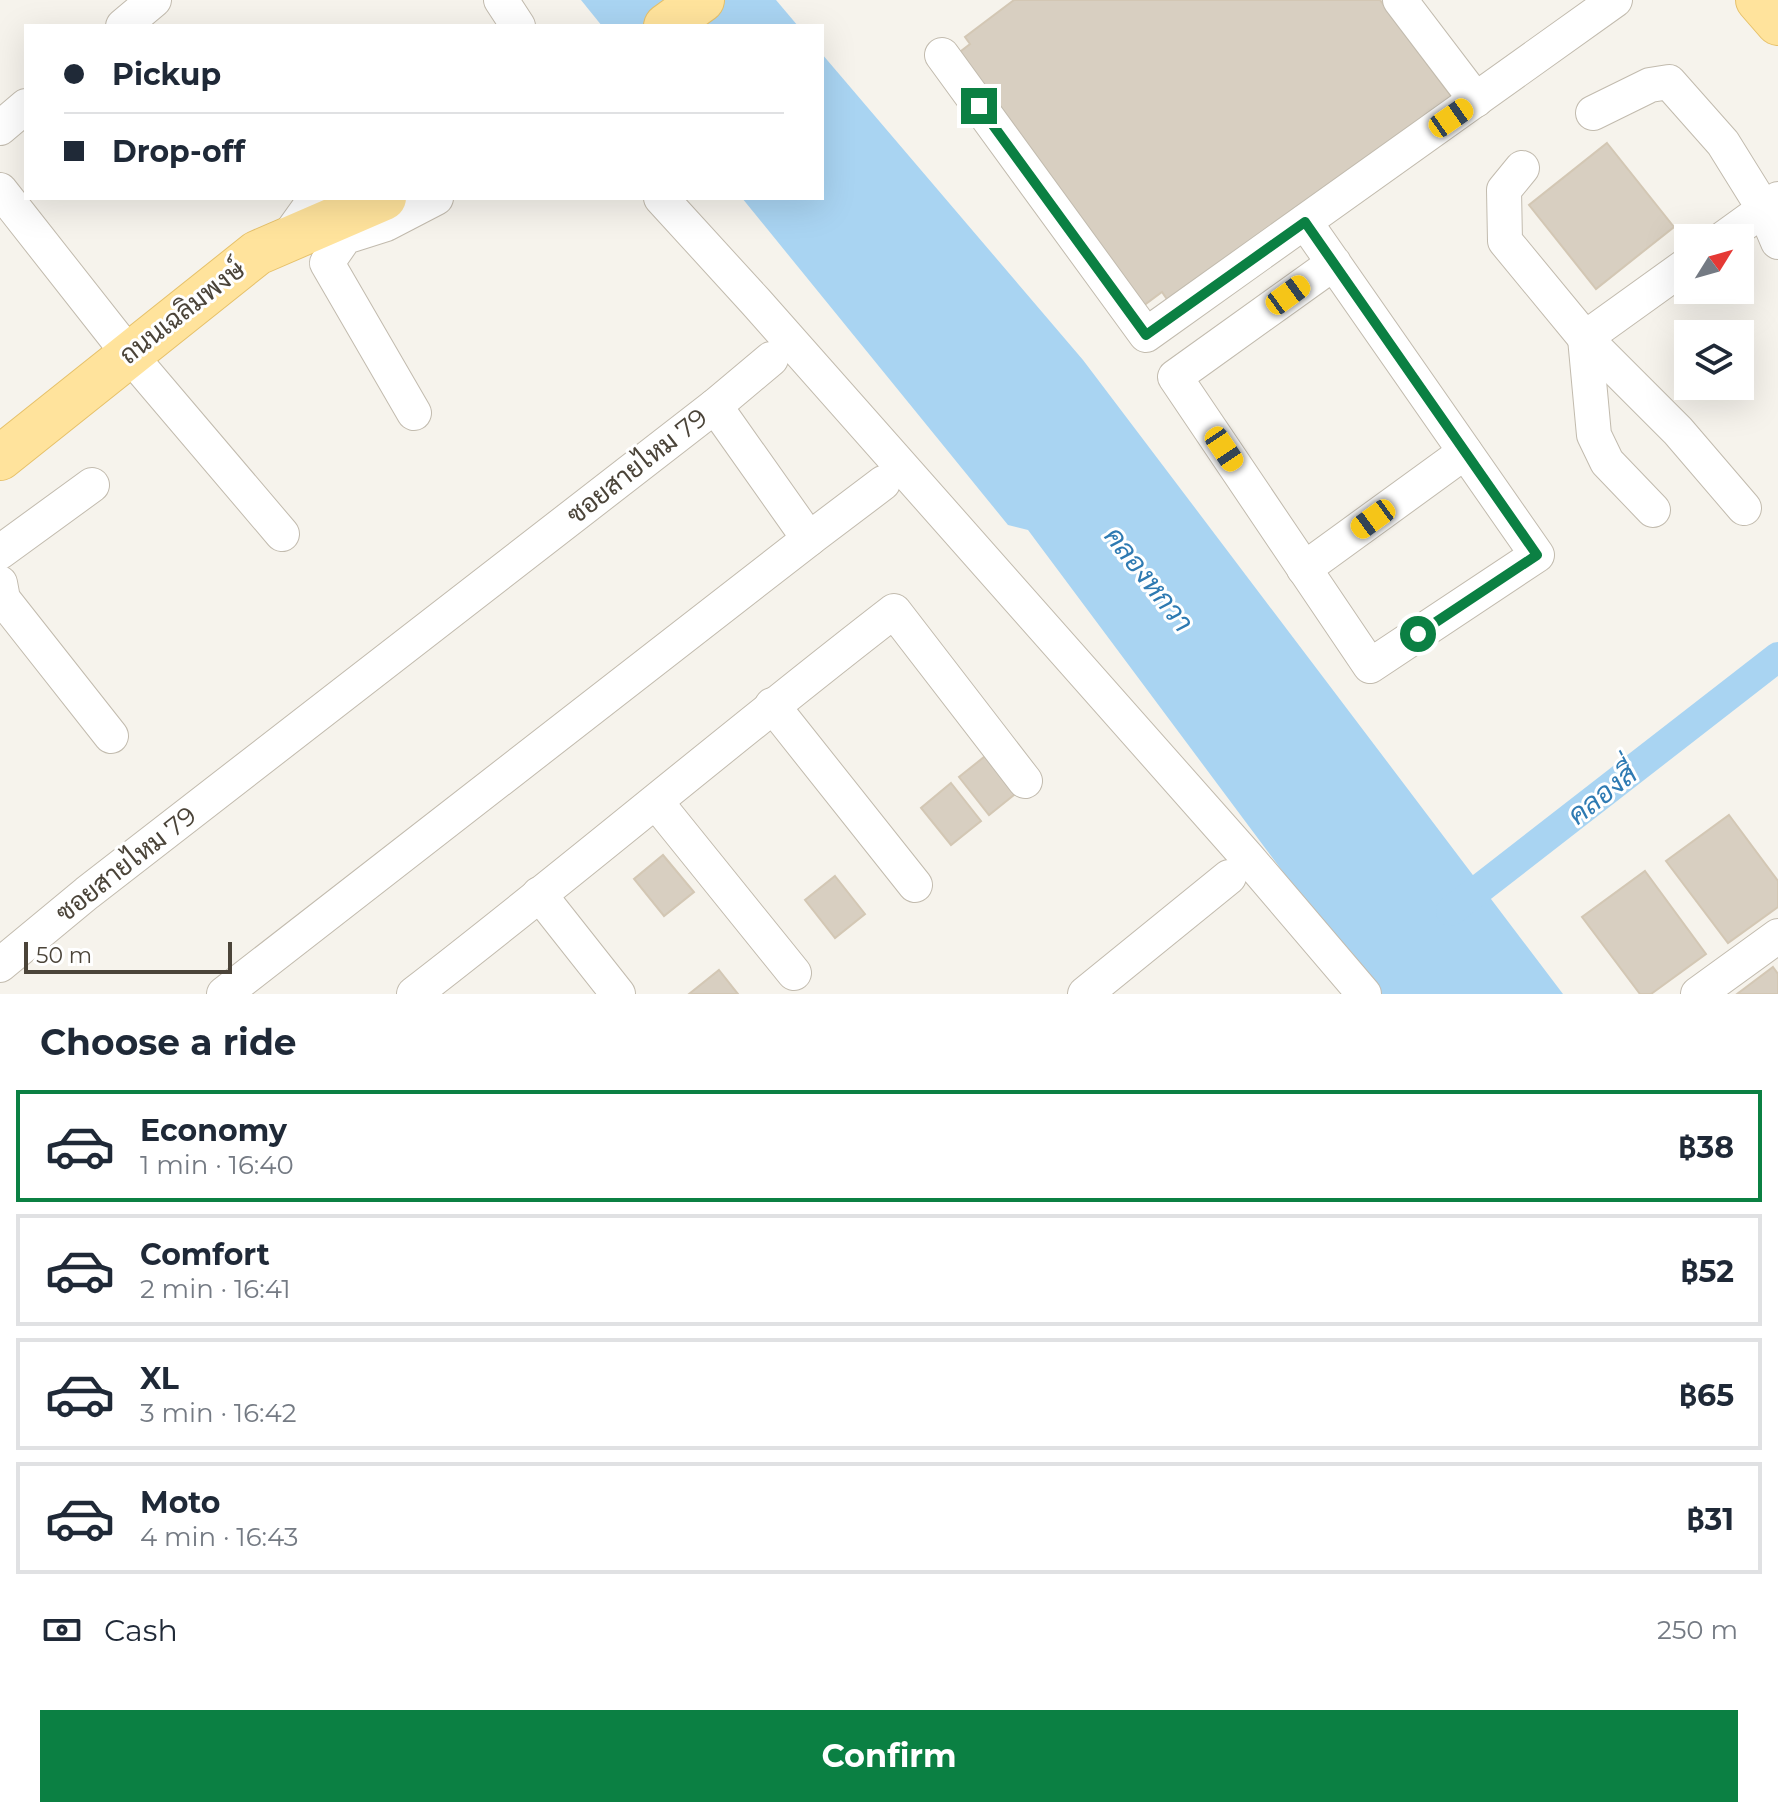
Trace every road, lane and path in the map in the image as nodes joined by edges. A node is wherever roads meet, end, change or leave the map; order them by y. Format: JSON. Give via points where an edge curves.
{"nodes":[{"id":1,"x":154,"y":0,"type":"edge"},
{"id":2,"x":501,"y":0,"type":"edge"},
{"id":3,"x":702,"y":0,"type":"edge"},
{"id":4,"x":1400,"y":0,"type":"edge"},
{"id":5,"x":1615,"y":0,"type":"edge"},
{"id":6,"x":1758,"y":0,"type":"edge"},
{"id":7,"x":1778,"y":23,"type":"edge"},
{"id":8,"x":125,"y":24,"type":"edge"},
{"id":9,"x":517,"y":24,"type":"edge"},
{"id":10,"x":669,"y":24,"type":"edge"},
{"id":11,"x":942,"y":55,"type":"dead end"},
{"id":12,"x":1476,"y":100,"type":"junction"},
{"id":13,"x":24,"y":108,"type":"edge"},
{"id":14,"x":1593,"y":113,"type":"dead end"},
{"id":15,"x":0,"y":128,"type":"edge"},
{"id":16,"x":1522,"y":168,"type":"dead end"},
{"id":17,"x":0,"y":190,"type":"edge"},
{"id":18,"x":314,"y":200,"type":"edge"},
{"id":19,"x":379,"y":200,"type":"edge"},
{"id":20,"x":432,"y":200,"type":"edge"},
{"id":21,"x":663,"y":200,"type":"edge"},
{"id":22,"x":1771,"y":204,"type":"edge"},
{"id":23,"x":1305,"y":222,"type":"junction"},
{"id":24,"x":1743,"y":224,"type":"edge"},
{"id":25,"x":345,"y":237,"type":"junction"},
{"id":26,"x":1778,"y":242,"type":"edge"},
{"id":27,"x":272,"y":246,"type":"junction"},
{"id":28,"x":1334,"y":263,"type":"junction"},
{"id":29,"x":1674,"y":274,"type":"edge"},
{"id":30,"x":1585,"y":338,"type":"junction"},
{"id":31,"x":129,"y":354,"type":"junction"},
{"id":32,"x":771,"y":359,"type":"dead end"},
{"id":33,"x":715,"y":406,"type":"junction"},
{"id":34,"x":414,"y":413,"type":"dead end"},
{"id":35,"x":1465,"y":452,"type":"junction"},
{"id":36,"x":0,"y":458,"type":"edge"},
{"id":37,"x":883,"y":483,"type":"dead end"},
{"id":38,"x":92,"y":485,"type":"dead end"},
{"id":39,"x":1744,"y":508,"type":"dead end"},
{"id":40,"x":1653,"y":510,"type":"dead end"},
{"id":41,"x":282,"y":534,"type":"dead end"},
{"id":42,"x":809,"y":539,"type":"junction"},
{"id":43,"x":0,"y":552,"type":"edge"},
{"id":44,"x":1304,"y":569,"type":"junction"},
{"id":45,"x":0,"y":583,"type":"edge"},
{"id":46,"x":772,"y":705,"type":"junction"},
{"id":47,"x":111,"y":736,"type":"dead end"},
{"id":48,"x":1025,"y":781,"type":"dead end"},
{"id":49,"x":656,"y":802,"type":"junction"},
{"id":50,"x":1229,"y":877,"type":"dead end"},
{"id":51,"x":915,"y":885,"type":"dead end"},
{"id":52,"x":539,"y":894,"type":"junction"},
{"id":53,"x":1778,"y":936,"type":"edge"},
{"id":54,"x":0,"y":965,"type":"edge"},
{"id":55,"x":794,"y":973,"type":"dead end"},
{"id":56,"x":423,"y":991,"type":"edge"},
{"id":57,"x":224,"y":994,"type":"edge"},
{"id":58,"x":618,"y":994,"type":"edge"},
{"id":59,"x":1085,"y":994,"type":"edge"},
{"id":60,"x":1364,"y":994,"type":"edge"},
{"id":61,"x":1698,"y":994,"type":"edge"}],
"edges":[{"from":1,"to":8,"type":"street"},
{"from":2,"to":9,"type":"street"},
{"from":3,"to":10,"type":"main road"},
{"from":4,"to":12,"type":"street"},
{"from":5,"to":12,"type":"street"},
{"from":6,"to":7,"type":"main road"},
{"from":11,"to":23,"type":"street","via":[[1146,335]]},
{"from":12,"to":23,"type":"street"},
{"from":13,"to":15,"type":"street"},
{"from":14,"to":22,"type":"street","via":[[1650,85],[1669,82]]},
{"from":16,"to":30,"type":"street","via":[[1504,190],[1505,241]]},
{"from":17,"to":31,"type":"street"},
{"from":18,"to":27,"type":"street"},
{"from":19,"to":27,"type":"main road","name":"ถนนเฉลิมพงษ์"},
{"from":20,"to":25,"type":"street","via":[[386,224]]},
{"from":21,"to":60,"type":"street"},
{"from":22,"to":24,"type":"street"},
{"from":22,"to":26,"type":"street"},
{"from":23,"to":28,"type":"street"},
{"from":25,"to":27,"type":"street","via":[[289,259]]},
{"from":25,"to":34,"type":"street","via":[[327,263]]},
{"from":27,"to":31,"type":"main road","name":"ถนนเฉลิมพงษ์"},
{"from":28,"to":35,"type":"street"},
{"from":28,"to":44,"type":"street","via":[[1175,377]]},
{"from":29,"to":30,"type":"street"},
{"from":30,"to":39,"type":"street","via":[[1678,431]]},
{"from":30,"to":40,"type":"street","via":[[1594,435],[1607,462]]},
{"from":31,"to":36,"type":"main road","name":"ถนนเฉลิมพงษ์"},
{"from":31,"to":41,"type":"street"},
{"from":32,"to":33,"type":"street"},
{"from":33,"to":42,"type":"street","name":"ซอยสายไหม 79"},
{"from":33,"to":54,"type":"street","name":"ซอยสายไหม 79"},
{"from":35,"to":44,"type":"street"},
{"from":35,"to":44,"type":"street","via":[[1537,555],[1370,666]]},
{"from":37,"to":42,"type":"street"},
{"from":38,"to":43,"type":"street"},
{"from":42,"to":57,"type":"street"},
{"from":45,"to":47,"type":"street","via":[[3,599]]},
{"from":46,"to":48,"type":"street","via":[[894,611]]},
{"from":46,"to":49,"type":"street"},
{"from":46,"to":51,"type":"street"},
{"from":49,"to":52,"type":"street"},
{"from":49,"to":55,"type":"street"},
{"from":50,"to":59,"type":"street"},
{"from":52,"to":56,"type":"street"},
{"from":52,"to":58,"type":"street"},
{"from":53,"to":61,"type":"street"}]}
